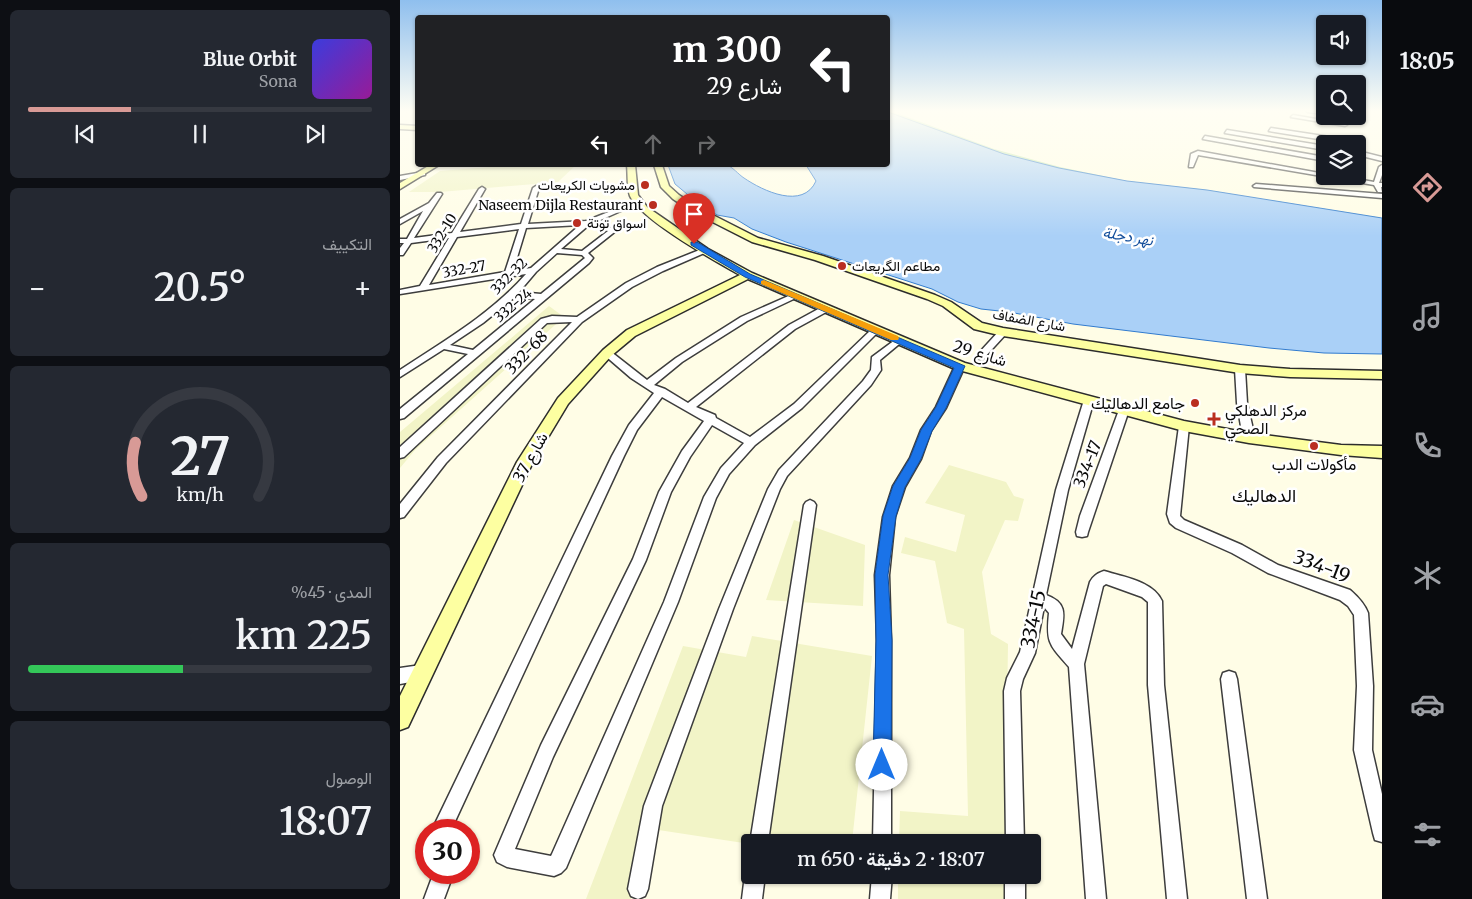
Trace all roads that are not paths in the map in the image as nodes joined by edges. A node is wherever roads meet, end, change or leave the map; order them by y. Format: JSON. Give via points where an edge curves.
{"nodes":[{"id":1,"x":1290,"y":153,"type":"edge"},
{"id":2,"x":1366,"y":155,"type":"edge"},
{"id":3,"x":1316,"y":157,"type":"edge"},
{"id":4,"x":1382,"y":159,"type":"edge"},
{"id":5,"x":1192,"y":166,"type":"dead end"},
{"id":6,"x":432,"y":167,"type":"edge"},
{"id":7,"x":631,"y":167,"type":"edge"},
{"id":8,"x":659,"y":167,"type":"edge"},
{"id":9,"x":1382,"y":167,"type":"edge"},
{"id":10,"x":423,"y":174,"type":"junction"},
{"id":11,"x":1316,"y":174,"type":"edge"},
{"id":12,"x":400,"y":178,"type":"edge"},
{"id":13,"x":1366,"y":183,"type":"edge"},
{"id":14,"x":400,"y":185,"type":"edge"},
{"id":15,"x":1379,"y":185,"type":"edge"},
{"id":16,"x":1256,"y":186,"type":"dead end"},
{"id":17,"x":536,"y":188,"type":"dead end"},
{"id":18,"x":482,"y":189,"type":"dead end"},
{"id":19,"x":439,"y":194,"type":"dead end"},
{"id":20,"x":1382,"y":195,"type":"edge"},
{"id":21,"x":638,"y":202,"type":"junction"},
{"id":22,"x":429,"y":205,"type":"junction"},
{"id":23,"x":400,"y":222,"type":"edge"},
{"id":24,"x":589,"y":222,"type":"junction"},
{"id":25,"x":525,"y":226,"type":"junction"},
{"id":26,"x":456,"y":235,"type":"junction"},
{"id":27,"x":400,"y":241,"type":"edge"},
{"id":28,"x":410,"y":241,"type":"junction"},
{"id":29,"x":555,"y":251,"type":"junction"},
{"id":30,"x":704,"y":251,"type":"junction"},
{"id":31,"x":400,"y":253,"type":"edge"},
{"id":32,"x":584,"y":253,"type":"junction"},
{"id":33,"x":533,"y":270,"type":"junction"},
{"id":34,"x":508,"y":274,"type":"junction"},
{"id":35,"x":748,"y":276,"type":"junction"},
{"id":36,"x":423,"y":288,"type":"junction"},
{"id":37,"x":400,"y":292,"type":"edge"},
{"id":38,"x":513,"y":294,"type":"junction"},
{"id":39,"x":796,"y":296,"type":"junction"},
{"id":40,"x":544,"y":297,"type":"junction"},
{"id":41,"x":825,"y":309,"type":"junction"},
{"id":42,"x":579,"y":320,"type":"junction"},
{"id":43,"x":875,"y":331,"type":"junction"},
{"id":44,"x":1003,"y":332,"type":"junction"},
{"id":45,"x":899,"y":340,"type":"junction"},
{"id":46,"x":443,"y":346,"type":"junction"},
{"id":47,"x":476,"y":353,"type":"junction"},
{"id":48,"x":607,"y":353,"type":"junction"},
{"id":49,"x":980,"y":357,"type":"dead end"},
{"id":50,"x":960,"y":366,"type":"junction"},
{"id":51,"x":1240,"y":369,"type":"junction"},
{"id":52,"x":400,"y":374,"type":"edge"},
{"id":53,"x":1382,"y":375,"type":"edge"},
{"id":54,"x":654,"y":388,"type":"junction"},
{"id":55,"x":1089,"y":400,"type":"junction"},
{"id":56,"x":690,"y":407,"type":"junction"},
{"id":57,"x":1124,"y":410,"type":"junction"},
{"id":58,"x":400,"y":416,"type":"edge"},
{"id":59,"x":711,"y":418,"type":"junction"},
{"id":60,"x":1184,"y":426,"type":"junction"},
{"id":61,"x":1249,"y":438,"type":"junction"},
{"id":62,"x":752,"y":442,"type":"junction"},
{"id":63,"x":1382,"y":452,"type":"edge"},
{"id":64,"x":400,"y":454,"type":"edge"},
{"id":65,"x":810,"y":505,"type":"dead end"},
{"id":66,"x":400,"y":513,"type":"edge"},
{"id":67,"x":1082,"y":532,"type":"dead end"},
{"id":68,"x":1038,"y":599,"type":"junction"},
{"id":69,"x":1076,"y":664,"type":"junction"},
{"id":70,"x":421,"y":673,"type":"junction"},
{"id":71,"x":400,"y":676,"type":"edge"},
{"id":72,"x":1230,"y":679,"type":"dead end"},
{"id":73,"x":400,"y":719,"type":"edge"},
{"id":74,"x":446,"y":819,"type":"edge"},
{"id":75,"x":1382,"y":833,"type":"edge"},
{"id":76,"x":760,"y":834,"type":"edge"},
{"id":77,"x":882,"y":834,"type":"edge"},
{"id":78,"x":1015,"y":834,"type":"edge"},
{"id":79,"x":440,"y":884,"type":"edge"},
{"id":80,"x":754,"y":884,"type":"edge"},
{"id":81,"x":881,"y":884,"type":"edge"},
{"id":82,"x":1015,"y":884,"type":"edge"},
{"id":83,"x":638,"y":889,"type":"dead end"},
{"id":84,"x":434,"y":899,"type":"edge"},
{"id":85,"x":752,"y":899,"type":"edge"},
{"id":86,"x":880,"y":899,"type":"edge"},
{"id":87,"x":1015,"y":899,"type":"edge"},
{"id":88,"x":1096,"y":899,"type":"edge"},
{"id":89,"x":1177,"y":899,"type":"edge"},
{"id":90,"x":1257,"y":899,"type":"edge"}],
"edges":[{"from":1,"to":3,"type":"street"},
{"from":2,"to":4,"type":"street"},
{"from":5,"to":11,"type":"street","via":[[1195,153],[1242,164]]},
{"from":6,"to":10,"type":"street"},
{"from":7,"to":21,"type":"street","via":[[634,195]]},
{"from":8,"to":44,"type":"street","name":"شارع الضفاف","via":[[665,187],[676,197],[752,238],[931,297],[978,326]]},
{"from":9,"to":15,"type":"street"},
{"from":10,"to":12,"type":"street"},
{"from":10,"to":14,"type":"street"},
{"from":13,"to":15,"type":"street"},
{"from":15,"to":20,"type":"street"},
{"from":16,"to":20,"type":"street"},
{"from":17,"to":25,"type":"street"},
{"from":18,"to":26,"type":"street","name":"332-10"},
{"from":19,"to":22,"type":"street"},
{"from":21,"to":24,"type":"street","name":"332-32"},
{"from":21,"to":30,"type":"street","name":"شارع 29","via":[[654,217]]},
{"from":22,"to":23,"type":"street"},
{"from":22,"to":28,"type":"street"},
{"from":24,"to":25,"type":"street"},
{"from":24,"to":29,"type":"street","name":"332-32"},
{"from":24,"to":32,"type":"street","name":"332-24","via":[[613,230]]},
{"from":25,"to":26,"type":"street"},
{"from":25,"to":34,"type":"street"},
{"from":26,"to":28,"type":"street"},
{"from":26,"to":36,"type":"street","name":"332-10"},
{"from":27,"to":28,"type":"street"},
{"from":28,"to":31,"type":"street"},
{"from":29,"to":32,"type":"street"},
{"from":29,"to":33,"type":"street","name":"332-32"},
{"from":30,"to":35,"type":"street","name":"شارع 29"},
{"from":30,"to":42,"type":"street","name":"332-68","via":[[629,285]]},
{"from":32,"to":40,"type":"street","name":"332-24","via":[[589,258]]},
{"from":33,"to":34,"type":"street","name":"332-27"},
{"from":33,"to":38,"type":"street","name":"332-32"},
{"from":34,"to":36,"type":"street","name":"332-27"},
{"from":35,"to":39,"type":"street","name":"شارع 29"},
{"from":35,"to":48,"type":"street","name":"شارع 37","via":[[631,333]]},
{"from":36,"to":37,"type":"street","name":"332-27"},
{"from":38,"to":40,"type":"street"},
{"from":38,"to":46,"type":"street","name":"332-32"},
{"from":39,"to":41,"type":"street","name":"شارع 29"},
{"from":39,"to":54,"type":"street","via":[[744,319],[679,360]]},
{"from":40,"to":47,"type":"street","name":"332-24"},
{"from":41,"to":43,"type":"street","name":"شارع 29"},
{"from":41,"to":56,"type":"street","via":[[792,327]]},
{"from":42,"to":64,"type":"street","via":[[544,321]]},
{"from":42,"to":66,"type":"street","name":"332-68","via":[[442,460]]},
{"from":43,"to":45,"type":"street","name":"شارع 29"},
{"from":43,"to":62,"type":"street","via":[[798,406]]},
{"from":44,"to":49,"type":"street"},
{"from":44,"to":51,"type":"street","name":"شارع الضفاف"},
{"from":45,"to":50,"type":"street","name":"شارع 29"},
{"from":45,"to":83,"type":"street","via":[[875,359],[876,370],[867,383],[782,473],[774,489],[653,806]]},
{"from":46,"to":47,"type":"street"},
{"from":46,"to":52,"type":"street","name":"332-32"},
{"from":47,"to":58,"type":"street","name":"332-24"},
{"from":48,"to":54,"type":"street"},
{"from":48,"to":70,"type":"street","name":"شارع 37","via":[[563,401],[525,462]]},
{"from":50,"to":55,"type":"street","name":"شارع 29"},
{"from":50,"to":77,"type":"street","via":[[899,486],[889,516],[882,575]]},
{"from":51,"to":53,"type":"street","name":"شارع الضفاف"},
{"from":51,"to":61,"type":"street"},
{"from":54,"to":56,"type":"street"},
{"from":54,"to":74,"type":"street","via":[[546,605]]},
{"from":55,"to":57,"type":"street","name":"شارع 29"},
{"from":55,"to":68,"type":"street","name":"334-15","via":[[1062,490]]},
{"from":56,"to":59,"type":"street"},
{"from":57,"to":60,"type":"street","name":"شارع 29"},
{"from":57,"to":67,"type":"street","name":"334-17","via":[[1090,501]]},
{"from":59,"to":62,"type":"street"},
{"from":59,"to":62,"type":"street","via":[[665,492],[639,560],[547,751],[505,850],[507,857],[554,866],[558,861],[671,602],[710,497],[725,471]]},
{"from":60,"to":61,"type":"street","name":"شارع 29"},
{"from":60,"to":75,"type":"street","name":"334-19","via":[[1174,519],[1274,569],[1345,595],[1361,613],[1365,686],[1363,750]]},
{"from":61,"to":63,"type":"street","name":"شارع 29"},
{"from":65,"to":76,"type":"street"},
{"from":68,"to":69,"type":"street","via":[[1057,610],[1054,635]]},
{"from":68,"to":78,"type":"street","name":"334-15","via":[[1027,653],[1012,691]]},
{"from":69,"to":88,"type":"street"},
{"from":69,"to":89,"type":"street","via":[[1100,578],[1109,578],[1151,595],[1154,601],[1156,685]]},
{"from":70,"to":71,"type":"street"},
{"from":70,"to":73,"type":"street","name":"شارع 37"},
{"from":72,"to":90,"type":"street"},
{"from":79,"to":84,"type":"street"},
{"from":80,"to":85,"type":"street"},
{"from":81,"to":86,"type":"street"},
{"from":82,"to":87,"type":"street"}]}
